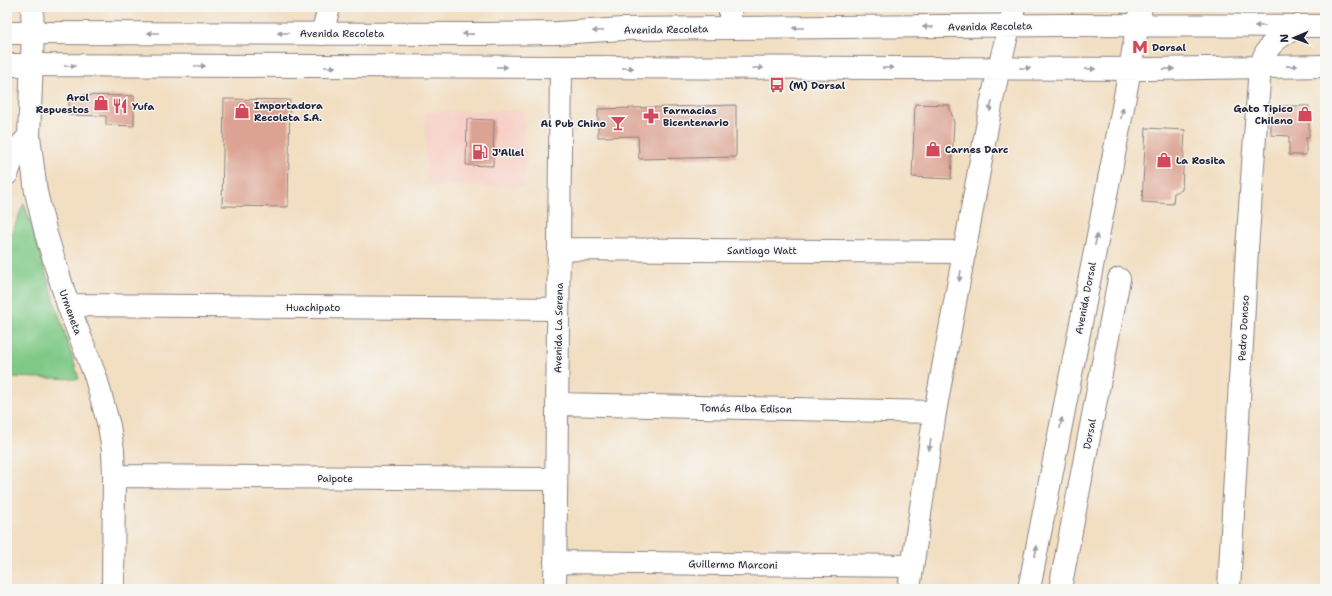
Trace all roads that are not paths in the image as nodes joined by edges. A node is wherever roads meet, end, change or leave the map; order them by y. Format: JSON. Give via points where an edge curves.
{"nodes":[{"id":1,"x":32,"y":7,"type":"edge"},
{"id":2,"x":46,"y":7,"type":"edge"},
{"id":3,"x":329,"y":7,"type":"edge"},
{"id":4,"x":1140,"y":16,"type":"edge"},
{"id":5,"x":1011,"y":17,"type":"edge"},
{"id":6,"x":730,"y":18,"type":"edge"},
{"id":7,"x":1325,"y":26,"type":"edge"},
{"id":8,"x":1299,"y":27,"type":"junction"},
{"id":9,"x":7,"y":33,"type":"edge"},
{"id":10,"x":33,"y":33,"type":"junction"},
{"id":11,"x":322,"y":34,"type":"junction"},
{"id":12,"x":7,"y":65,"type":"edge"},
{"id":13,"x":31,"y":66,"type":"junction"},
{"id":14,"x":1325,"y":66,"type":"edge"},
{"id":15,"x":286,"y":67,"type":"junction"},
{"id":16,"x":1260,"y":67,"type":"junction"},
{"id":17,"x":560,"y":68,"type":"junction"},
{"id":18,"x":999,"y":68,"type":"junction"},
{"id":19,"x":1130,"y":69,"type":"junction"},
{"id":20,"x":30,"y":136,"type":"junction"},
{"id":21,"x":7,"y":174,"type":"edge"},
{"id":22,"x":559,"y":250,"type":"junction"},
{"id":23,"x":965,"y":252,"type":"junction"},
{"id":24,"x":1119,"y":279,"type":"dead end"},
{"id":25,"x":68,"y":305,"type":"junction"},
{"id":26,"x":558,"y":309,"type":"junction"},
{"id":27,"x":557,"y":404,"type":"junction"},
{"id":28,"x":935,"y":412,"type":"junction"},
{"id":29,"x":114,"y":476,"type":"junction"},
{"id":30,"x":556,"y":479,"type":"junction"},
{"id":31,"x":555,"y":562,"type":"junction"},
{"id":32,"x":912,"y":566,"type":"junction"},
{"id":33,"x":113,"y":589,"type":"edge"},
{"id":34,"x":555,"y":589,"type":"edge"},
{"id":35,"x":909,"y":589,"type":"edge"},
{"id":36,"x":1029,"y":589,"type":"edge"},
{"id":37,"x":1060,"y":589,"type":"edge"},
{"id":38,"x":1229,"y":589,"type":"edge"}],
"edges":[{"from":1,"to":10,"type":"street","name":"Urmeneta"},
{"from":2,"to":10,"type":"street"},
{"from":3,"to":11,"type":"street"},
{"from":4,"to":5,"type":"street","name":"Avenida Recoleta"},
{"from":8,"to":4,"type":"street","name":"Avenida Recoleta","one_way":true},
{"from":4,"to":19,"type":"street","name":"Avenida Dorsal"},
{"from":5,"to":6,"type":"street","name":"Avenida Recoleta","one_way":true},
{"from":5,"to":18,"type":"street"},
{"from":6,"to":11,"type":"street","name":"Avenida Recoleta","one_way":true,"via":[[558,33]]},
{"from":7,"to":8,"type":"street","name":"Avenida Recoleta"},
{"from":8,"to":16,"type":"street","name":"Pedro Donoso","via":[[1272,43],[1264,54]]},
{"from":9,"to":10,"type":"street","name":"Avenida Recoleta"},
{"from":11,"to":10,"type":"street","name":"Avenida Recoleta","one_way":true},
{"from":10,"to":13,"type":"street","name":"Urmeneta"},
{"from":11,"to":15,"type":"street","via":[[311,54]]},
{"from":12,"to":13,"type":"street"},
{"from":13,"to":15,"type":"street","one_way":true},
{"from":13,"to":20,"type":"street","name":"Urmeneta"},
{"from":16,"to":14,"type":"street","one_way":true},
{"from":15,"to":17,"type":"street","one_way":true},
{"from":19,"to":16,"type":"street","one_way":true},
{"from":16,"to":38,"type":"street","name":"Pedro Donoso","via":[[1247,249]]},
{"from":17,"to":18,"type":"street","one_way":true},
{"from":17,"to":22,"type":"street","name":"Avenida La Serena"},
{"from":18,"to":19,"type":"street","one_way":true},
{"from":18,"to":23,"type":"street","one_way":true},
{"from":36,"to":19,"type":"street","name":"Avenida Dorsal","one_way":true},
{"from":20,"to":21,"type":"street","via":[[12,158]]},
{"from":20,"to":25,"type":"street","name":"Urmeneta","via":[[36,192]]},
{"from":22,"to":23,"type":"street","name":"Santiago Watt"},
{"from":22,"to":26,"type":"street","name":"Avenida La Serena"},
{"from":23,"to":28,"type":"street","one_way":true},
{"from":24,"to":37,"type":"street","name":"Dorsal"},
{"from":25,"to":26,"type":"street","name":"Huachipato"},
{"from":25,"to":29,"type":"street","name":"Urmeneta","via":[[106,411],[113,450]]},
{"from":26,"to":27,"type":"street","name":"Avenida La Serena"},
{"from":27,"to":28,"type":"street","name":"Tomás Alba Edison"},
{"from":27,"to":30,"type":"street","name":"Avenida La Serena"},
{"from":28,"to":32,"type":"street","one_way":true},
{"from":29,"to":30,"type":"street","name":"Paipote"},
{"from":29,"to":33,"type":"street","name":"Urmeneta"},
{"from":30,"to":31,"type":"street","name":"Avenida La Serena"},
{"from":31,"to":32,"type":"street","name":"Guillermo Marconi"},
{"from":31,"to":34,"type":"street","name":"Avenida La Serena"},
{"from":32,"to":35,"type":"street"}]}
